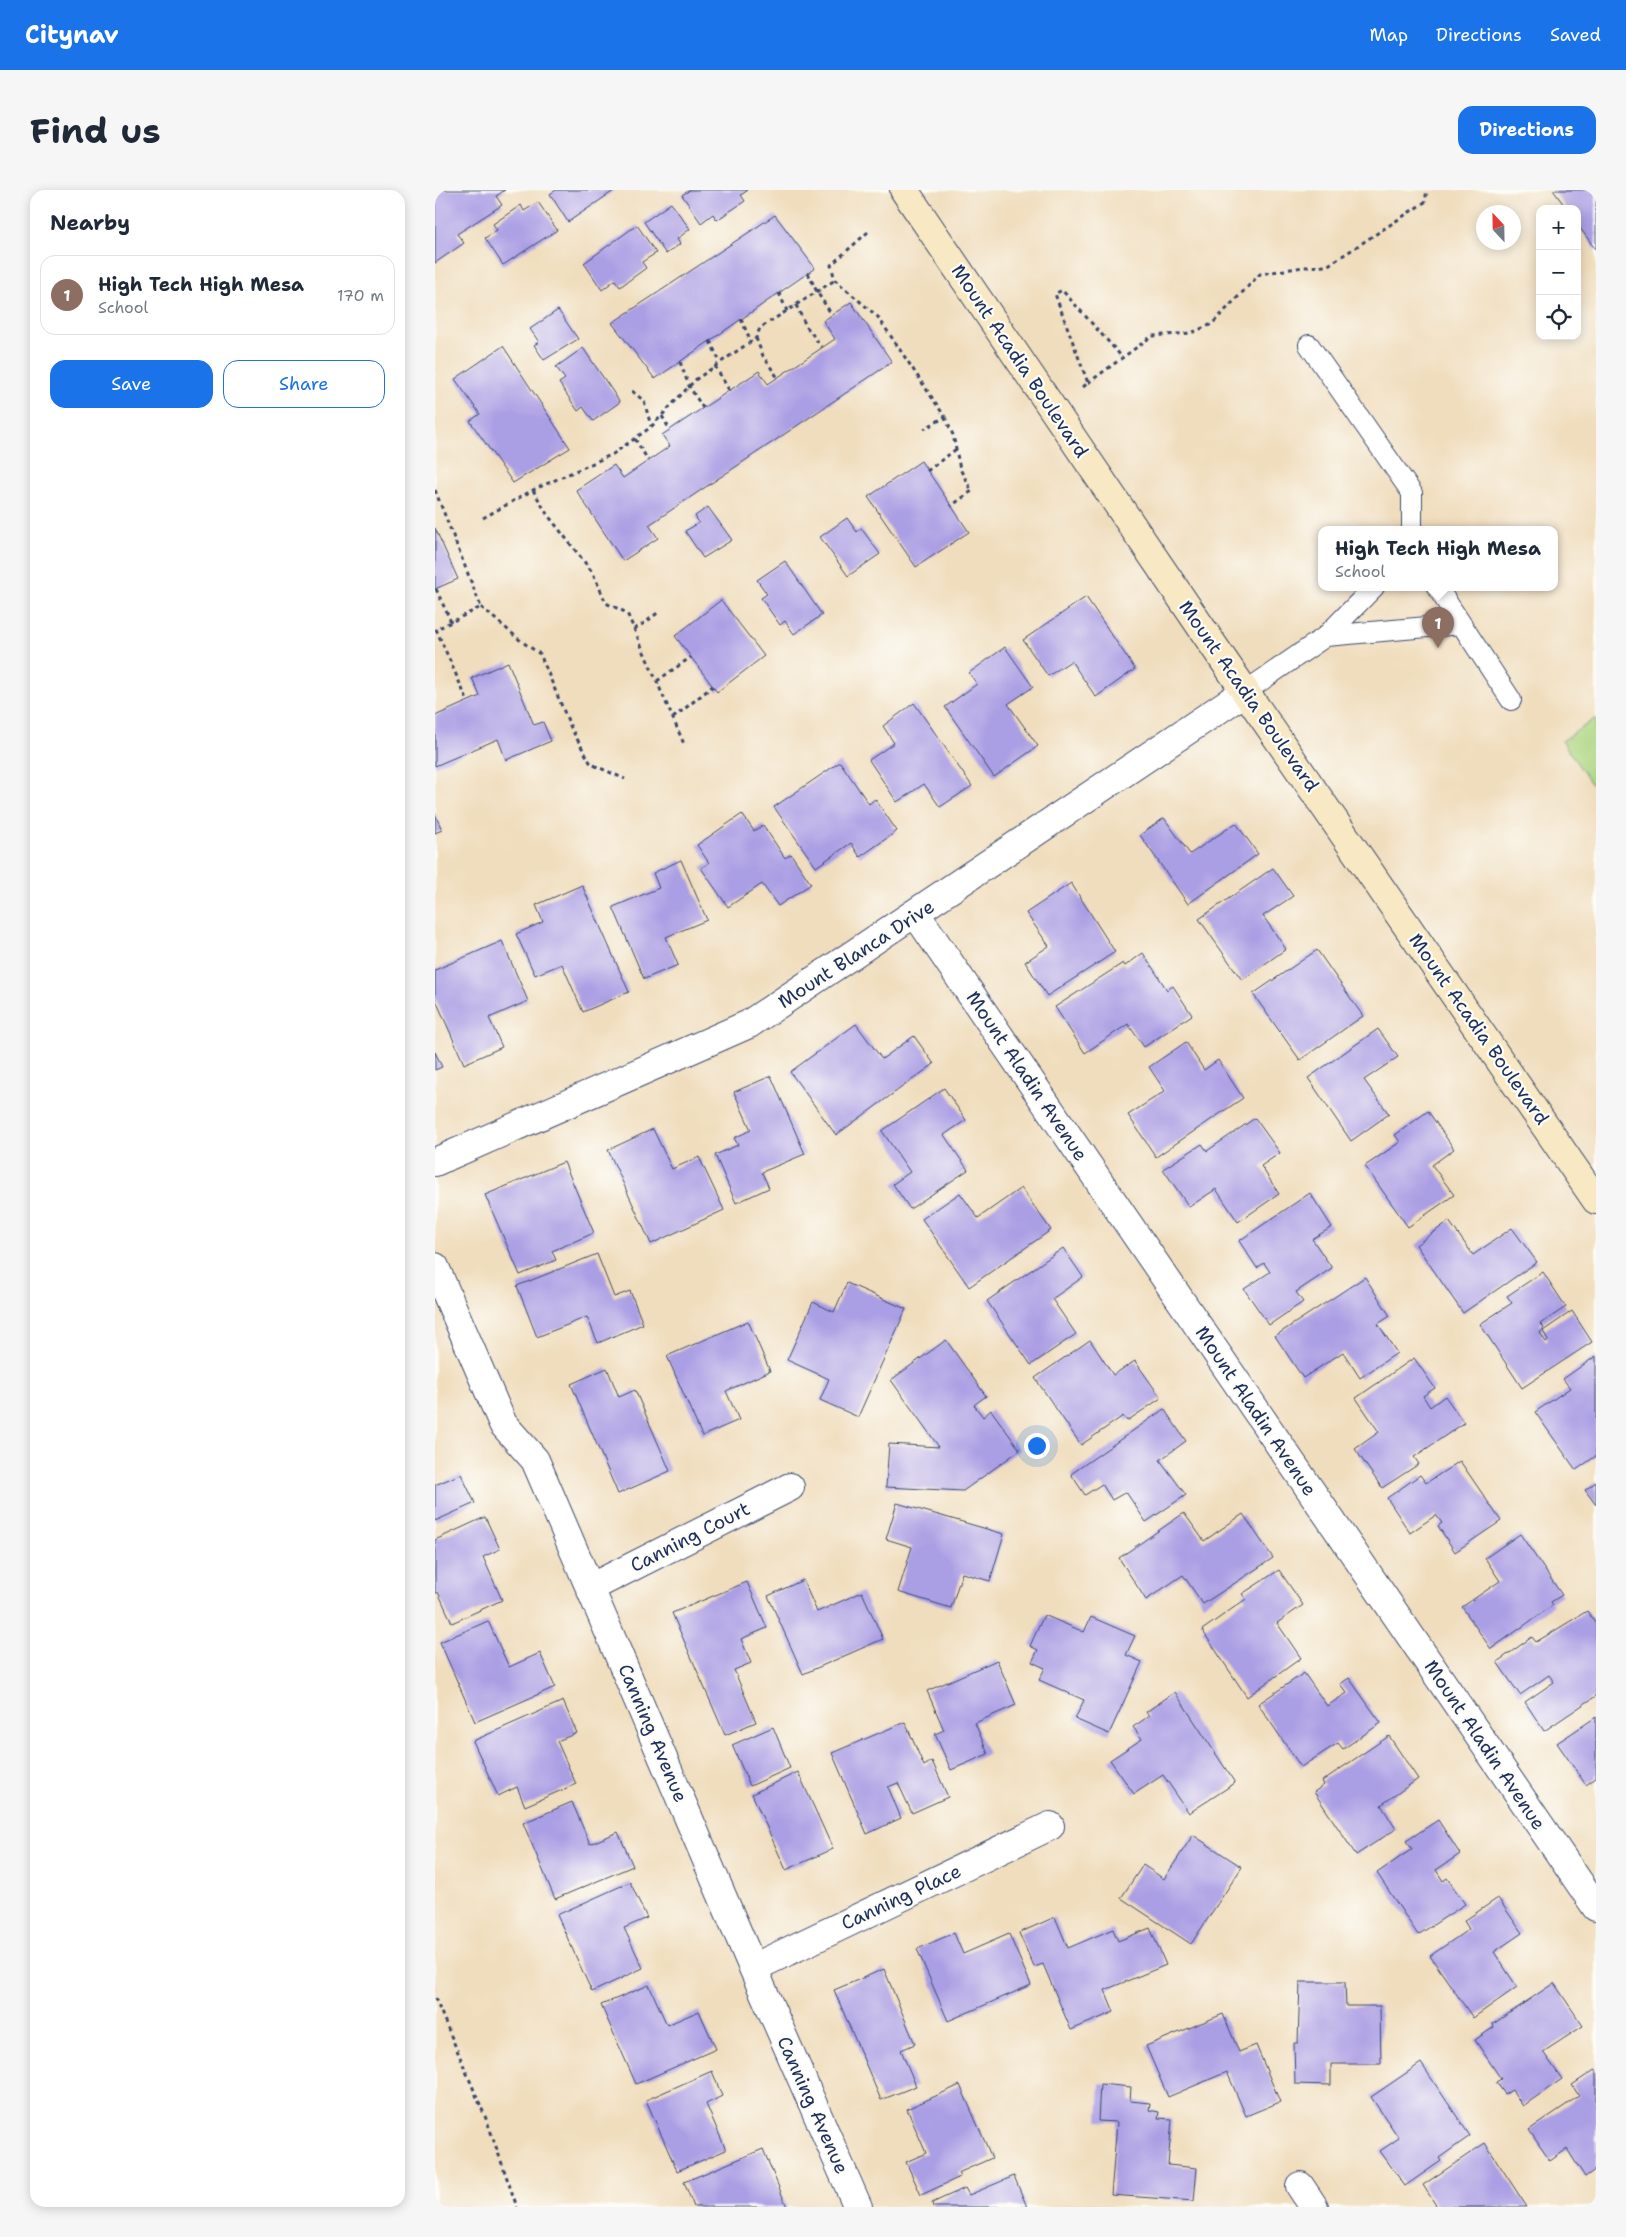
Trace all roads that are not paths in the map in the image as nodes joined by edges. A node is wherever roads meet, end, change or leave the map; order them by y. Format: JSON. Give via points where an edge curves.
{"nodes":[{"id":1,"x":903,"y":190,"type":"edge"},
{"id":2,"x":1309,"y":345,"type":"dead end"},
{"id":3,"x":1412,"y":526,"type":"edge"},
{"id":4,"x":1370,"y":591,"type":"edge"},
{"id":5,"x":1440,"y":591,"type":"edge"},
{"id":6,"x":1461,"y":624,"type":"junction"},
{"id":7,"x":1326,"y":636,"type":"junction"},
{"id":8,"x":1246,"y":691,"type":"junction"},
{"id":9,"x":1511,"y":700,"type":"dead end"},
{"id":10,"x":916,"y":914,"type":"junction"},
{"id":11,"x":435,"y":1162,"type":"edge"},
{"id":12,"x":1596,"y":1200,"type":"edge"},
{"id":13,"x":435,"y":1267,"type":"edge"},
{"id":14,"x":790,"y":1487,"type":"dead end"},
{"id":15,"x":591,"y":1588,"type":"junction"},
{"id":16,"x":1050,"y":1826,"type":"dead end"},
{"id":17,"x":1596,"y":1907,"type":"edge"},
{"id":18,"x":753,"y":1968,"type":"junction"},
{"id":19,"x":858,"y":2207,"type":"edge"}],
"edges":[{"from":1,"to":8,"type":"main road","name":"Mount Acadia Boulevard"},
{"from":2,"to":3,"type":"lane","via":[[1412,493]]},
{"from":4,"to":7,"type":"lane"},
{"from":5,"to":6,"type":"lane"},
{"from":6,"to":7,"type":"lane"},
{"from":6,"to":9,"type":"lane"},
{"from":7,"to":8,"type":"lane"},
{"from":8,"to":10,"type":"street","name":"Mount Blanca Drive"},
{"from":8,"to":12,"type":"main road","name":"Mount Acadia Boulevard"},
{"from":10,"to":11,"type":"street","name":"Mount Blanca Drive","via":[[749,1024]]},
{"from":10,"to":17,"type":"street","name":"Mount Aladin Avenue"},
{"from":13,"to":15,"type":"street","name":"Canning Avenue","via":[[503,1424],[535,1460]]},
{"from":14,"to":15,"type":"street","name":"Canning Court"},
{"from":15,"to":18,"type":"street","name":"Canning Avenue"},
{"from":16,"to":18,"type":"street","name":"Canning Place"},
{"from":18,"to":19,"type":"street","name":"Canning Avenue"}]}
